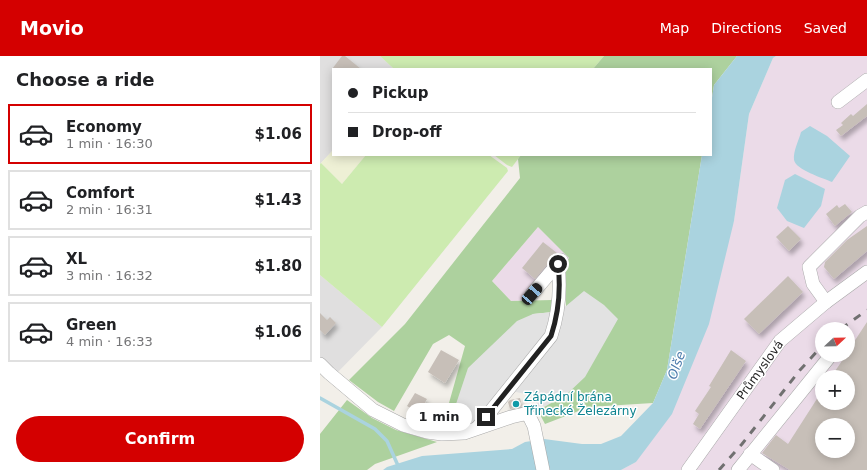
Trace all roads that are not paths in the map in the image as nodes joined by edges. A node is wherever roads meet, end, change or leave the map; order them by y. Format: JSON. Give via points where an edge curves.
{"nodes":[{"id":1,"x":867,"y":80,"type":"edge"},
{"id":2,"x":838,"y":102,"type":"dead end"},
{"id":3,"x":867,"y":212,"type":"edge"},
{"id":4,"x":867,"y":272,"type":"edge"},
{"id":5,"x":532,"y":294,"type":"dead end"},
{"id":6,"x":826,"y":302,"type":"junction"},
{"id":7,"x":320,"y":364,"type":"edge"},
{"id":8,"x":815,"y":383,"type":"edge"},
{"id":9,"x":478,"y":427,"type":"junction"},
{"id":10,"x":750,"y":454,"type":"junction"},
{"id":11,"x":543,"y":470,"type":"edge"},
{"id":12,"x":688,"y":470,"type":"edge"},
{"id":13,"x":738,"y":470,"type":"edge"},
{"id":14,"x":773,"y":470,"type":"edge"}],
"edges":[{"from":1,"to":2,"type":"street"},
{"from":3,"to":6,"type":"street","via":[[809,267],[813,284]]},
{"from":4,"to":6,"type":"street","name":"Průmyslová"},
{"from":5,"to":9,"type":"street","via":[[560,261],[559,304],[551,336]]},
{"from":6,"to":12,"type":"street","name":"Průmyslová","via":[[780,341]]},
{"from":7,"to":9,"type":"street","via":[[373,410],[403,425],[442,434],[464,433]]},
{"from":8,"to":10,"type":"street"},
{"from":9,"to":11,"type":"street","via":[[524,414],[529,416],[534,426]]},
{"from":10,"to":13,"type":"street"},
{"from":10,"to":14,"type":"street"}]}
